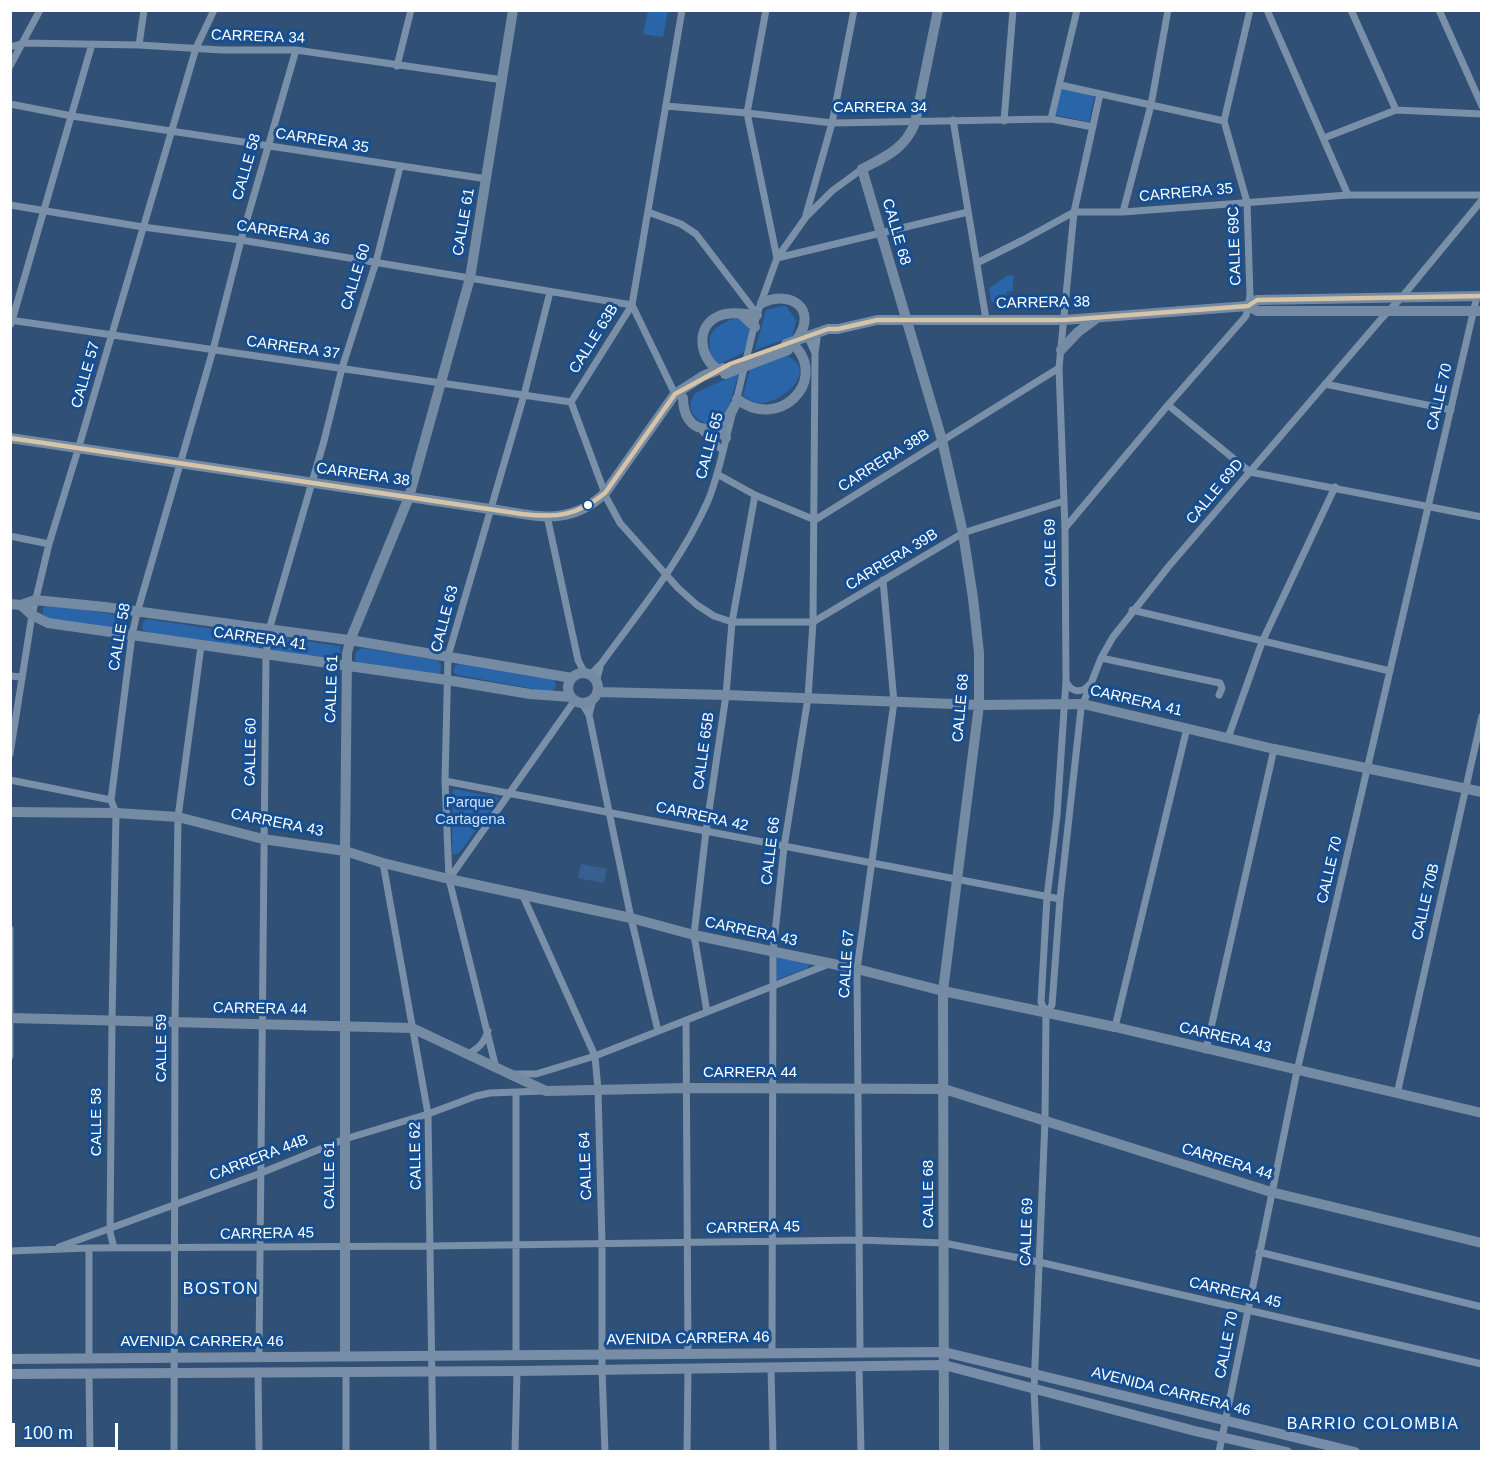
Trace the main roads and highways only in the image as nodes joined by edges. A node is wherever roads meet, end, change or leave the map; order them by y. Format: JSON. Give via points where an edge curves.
{"nodes":[{"id":1,"x":10,"y":1359,"type":"edge"},
{"id":2,"x":10,"y":1374,"type":"edge"},
{"id":3,"x":1287,"y":1452,"type":"edge"},
{"id":4,"x":1355,"y":1452,"type":"edge"}],
"edges":[{"from":1,"to":4,"type":"main road","name":"AVENIDA CARRERA 46","via":[[944,1352]]},
{"from":2,"to":3,"type":"main road","name":"AVENIDA CARRERA 46","via":[[944,1365]]}]}
